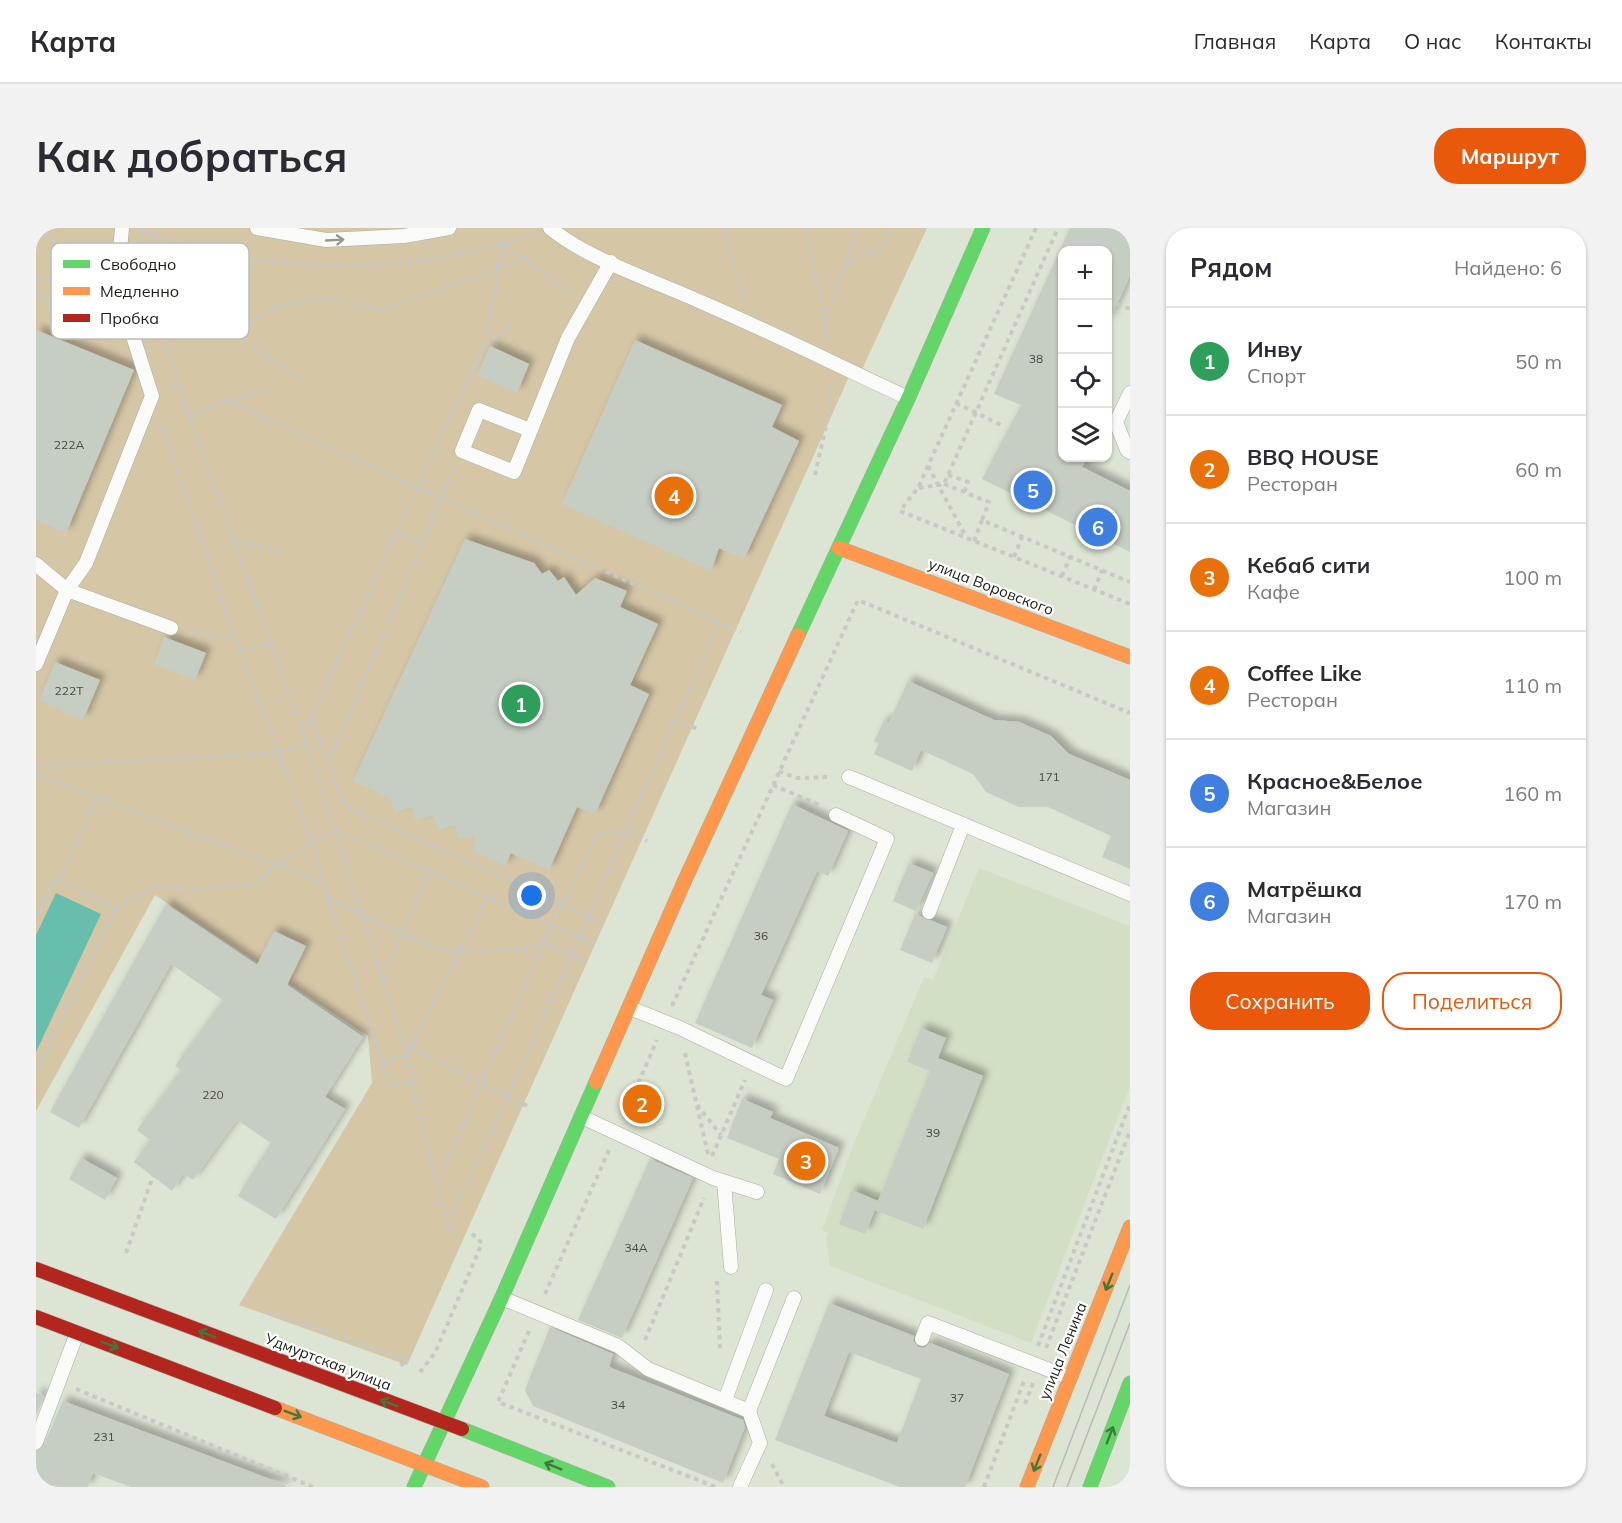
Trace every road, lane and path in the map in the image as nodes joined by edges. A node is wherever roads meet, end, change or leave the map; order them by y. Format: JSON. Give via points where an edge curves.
{"nodes":[{"id":1,"x":36,"y":228,"type":"edge"},
{"id":2,"x":122,"y":228,"type":"edge"},
{"id":3,"x":256,"y":228,"type":"edge"},
{"id":4,"x":449,"y":228,"type":"edge"},
{"id":5,"x":550,"y":228,"type":"edge"},
{"id":6,"x":723,"y":228,"type":"edge"},
{"id":7,"x":857,"y":228,"type":"edge"},
{"id":8,"x":892,"y":228,"type":"edge"},
{"id":9,"x":983,"y":228,"type":"edge"},
{"id":10,"x":1036,"y":228,"type":"edge"},
{"id":11,"x":1058,"y":228,"type":"edge"},
{"id":12,"x":151,"y":233,"type":"dead end"},
{"id":13,"x":53,"y":243,"type":"edge"},
{"id":14,"x":119,"y":243,"type":"edge"},
{"id":15,"x":150,"y":243,"type":"edge"},
{"id":16,"x":524,"y":259,"type":"junction"},
{"id":17,"x":610,"y":262,"type":"junction"},
{"id":18,"x":844,"y":265,"type":"junction"},
{"id":19,"x":500,"y":268,"type":"junction"},
{"id":20,"x":51,"y":277,"type":"edge"},
{"id":21,"x":36,"y":280,"type":"edge"},
{"id":22,"x":36,"y":290,"type":"edge"},
{"id":23,"x":1117,"y":304,"type":"dead end"},
{"id":24,"x":51,"y":305,"type":"edge"},
{"id":25,"x":588,"y":305,"type":"junction"},
{"id":26,"x":1130,"y":309,"type":"edge"},
{"id":27,"x":826,"y":321,"type":"dead end"},
{"id":28,"x":249,"y":322,"type":"edge"},
{"id":29,"x":751,"y":324,"type":"junction"},
{"id":30,"x":512,"y":325,"type":"dead end"},
{"id":31,"x":119,"y":339,"type":"edge"},
{"id":32,"x":133,"y":339,"type":"edge"},
{"id":33,"x":165,"y":339,"type":"edge"},
{"id":34,"x":243,"y":339,"type":"edge"},
{"id":35,"x":485,"y":345,"type":"junction"},
{"id":36,"x":136,"y":346,"type":"junction"},
{"id":37,"x":304,"y":380,"type":"dead end"},
{"id":38,"x":268,"y":390,"type":"dead end"},
{"id":39,"x":1130,"y":393,"type":"edge"},
{"id":40,"x":152,"y":396,"type":"junction"},
{"id":41,"x":908,"y":399,"type":"junction"},
{"id":42,"x":229,"y":400,"type":"junction"},
{"id":43,"x":956,"y":403,"type":"junction"},
{"id":44,"x":975,"y":412,"type":"junction"},
{"id":45,"x":189,"y":415,"type":"junction"},
{"id":46,"x":1001,"y":425,"type":"dead end"},
{"id":47,"x":530,"y":430,"type":"junction"},
{"id":48,"x":1130,"y":452,"type":"edge"},
{"id":49,"x":928,"y":466,"type":"junction"},
{"id":50,"x":452,"y":473,"type":"dead end"},
{"id":51,"x":948,"y":475,"type":"junction"},
{"id":52,"x":944,"y":484,"type":"junction"},
{"id":53,"x":938,"y":485,"type":"junction"},
{"id":54,"x":417,"y":487,"type":"junction"},
{"id":55,"x":918,"y":488,"type":"junction"},
{"id":56,"x":964,"y":493,"type":"junction"},
{"id":57,"x":441,"y":497,"type":"junction"},
{"id":58,"x":982,"y":520,"type":"junction"},
{"id":59,"x":396,"y":531,"type":"junction"},
{"id":60,"x":1022,"y":537,"type":"junction"},
{"id":61,"x":967,"y":538,"type":"junction"},
{"id":62,"x":232,"y":540,"type":"junction"},
{"id":63,"x":974,"y":541,"type":"junction"},
{"id":64,"x":421,"y":544,"type":"junction"},
{"id":65,"x":840,"y":548,"type":"junction"},
{"id":66,"x":280,"y":551,"type":"dead end"},
{"id":67,"x":1014,"y":557,"type":"junction"},
{"id":68,"x":1070,"y":557,"type":"junction"},
{"id":69,"x":36,"y":564,"type":"edge"},
{"id":70,"x":1102,"y":570,"type":"junction"},
{"id":71,"x":1062,"y":576,"type":"junction"},
{"id":72,"x":1130,"y":582,"type":"edge"},
{"id":73,"x":67,"y":590,"type":"junction"},
{"id":74,"x":1094,"y":590,"type":"junction"},
{"id":75,"x":1130,"y":604,"type":"edge"},
{"id":76,"x":719,"y":622,"type":"junction"},
{"id":77,"x":171,"y":628,"type":"dead end"},
{"id":78,"x":741,"y":632,"type":"dead end"},
{"id":79,"x":212,"y":637,"type":"dead end"},
{"id":80,"x":236,"y":640,"type":"junction"},
{"id":81,"x":270,"y":643,"type":"junction"},
{"id":82,"x":240,"y":651,"type":"junction"},
{"id":83,"x":1130,"y":657,"type":"edge"},
{"id":84,"x":36,"y":664,"type":"edge"},
{"id":85,"x":1130,"y":713,"type":"edge"},
{"id":86,"x":311,"y":716,"type":"junction"},
{"id":87,"x":675,"y":721,"type":"junction"},
{"id":88,"x":698,"y":729,"type":"dead end"},
{"id":89,"x":304,"y":735,"type":"junction"},
{"id":90,"x":306,"y":744,"type":"junction"},
{"id":91,"x":277,"y":753,"type":"junction"},
{"id":92,"x":329,"y":762,"type":"junction"},
{"id":93,"x":36,"y":766,"type":"edge"},
{"id":94,"x":779,"y":771,"type":"junction"},
{"id":95,"x":36,"y":774,"type":"edge"},
{"id":96,"x":849,"y":777,"type":"joint"},
{"id":97,"x":773,"y":785,"type":"junction"},
{"id":98,"x":98,"y":797,"type":"junction"},
{"id":99,"x":836,"y":815,"type":"joint"},
{"id":100,"x":963,"y":825,"type":"junction"},
{"id":101,"x":333,"y":829,"type":"junction"},
{"id":102,"x":624,"y":831,"type":"junction"},
{"id":103,"x":312,"y":841,"type":"junction"},
{"id":104,"x":646,"y":841,"type":"dead end"},
{"id":105,"x":276,"y":866,"type":"junction"},
{"id":106,"x":430,"y":870,"type":"junction"},
{"id":107,"x":59,"y":880,"type":"junction"},
{"id":108,"x":324,"y":883,"type":"junction"},
{"id":109,"x":1130,"y":894,"type":"edge"},
{"id":110,"x":488,"y":897,"type":"junction"},
{"id":111,"x":328,"y":898,"type":"junction"},
{"id":112,"x":563,"y":905,"type":"junction"},
{"id":113,"x":116,"y":908,"type":"junction"},
{"id":114,"x":929,"y":912,"type":"dead end"},
{"id":115,"x":362,"y":915,"type":"junction"},
{"id":116,"x":36,"y":916,"type":"edge"},
{"id":117,"x":586,"y":916,"type":"junction"},
{"id":118,"x":604,"y":924,"type":"dead end"},
{"id":119,"x":551,"y":925,"type":"junction"},
{"id":120,"x":403,"y":935,"type":"junction"},
{"id":121,"x":578,"y":936,"type":"junction"},
{"id":122,"x":544,"y":942,"type":"junction"},
{"id":123,"x":596,"y":944,"type":"dead end"},
{"id":124,"x":460,"y":952,"type":"junction"},
{"id":125,"x":570,"y":953,"type":"junction"},
{"id":126,"x":588,"y":962,"type":"dead end"},
{"id":127,"x":382,"y":979,"type":"junction"},
{"id":128,"x":673,"y":1005,"type":"junction"},
{"id":129,"x":630,"y":1008,"type":"junction"},
{"id":130,"x":665,"y":1022,"type":"junction"},
{"id":131,"x":680,"y":1028,"type":"junction"},
{"id":132,"x":411,"y":1047,"type":"junction"},
{"id":133,"x":407,"y":1054,"type":"junction"},
{"id":134,"x":383,"y":1062,"type":"junction"},
{"id":135,"x":752,"y":1063,"type":"junction"},
{"id":136,"x":36,"y":1071,"type":"edge"},
{"id":137,"x":411,"y":1081,"type":"junction"},
{"id":138,"x":480,"y":1082,"type":"junction"},
{"id":139,"x":508,"y":1097,"type":"junction"},
{"id":140,"x":697,"y":1104,"type":"junction"},
{"id":141,"x":1130,"y":1104,"type":"edge"},
{"id":142,"x":527,"y":1106,"type":"dead end"},
{"id":143,"x":582,"y":1117,"type":"junction"},
{"id":144,"x":1130,"y":1131,"type":"edge"},
{"id":145,"x":617,"y":1132,"type":"junction"},
{"id":146,"x":721,"y":1135,"type":"junction"},
{"id":147,"x":446,"y":1164,"type":"dead end"},
{"id":148,"x":153,"y":1176,"type":"dead end"},
{"id":149,"x":718,"y":1180,"type":"junction"},
{"id":150,"x":757,"y":1192,"type":"dead end"},
{"id":151,"x":447,"y":1224,"type":"junction"},
{"id":152,"x":1130,"y":1227,"type":"edge"},
{"id":153,"x":471,"y":1233,"type":"dead end"},
{"id":154,"x":456,"y":1235,"type":"dead end"},
{"id":155,"x":126,"y":1253,"type":"dead end"},
{"id":156,"x":731,"y":1267,"type":"dead end"},
{"id":157,"x":36,"y":1269,"type":"edge"},
{"id":158,"x":717,"y":1269,"type":"dead end"},
{"id":159,"x":766,"y":1290,"type":"dead end"},
{"id":160,"x":502,"y":1297,"type":"junction"},
{"id":161,"x":794,"y":1298,"type":"dead end"},
{"id":162,"x":267,"y":1311,"type":"dead end"},
{"id":163,"x":537,"y":1312,"type":"junction"},
{"id":164,"x":36,"y":1317,"type":"edge"},
{"id":165,"x":77,"y":1333,"type":"junction"},
{"id":166,"x":922,"y":1339,"type":"dead end"},
{"id":167,"x":645,"y":1341,"type":"dead end"},
{"id":168,"x":408,"y":1354,"type":"dead end"},
{"id":169,"x":721,"y":1361,"type":"dead end"},
{"id":170,"x":1035,"y":1365,"type":"junction"},
{"id":171,"x":420,"y":1372,"type":"dead end"},
{"id":172,"x":1070,"y":1378,"type":"junction"},
{"id":173,"x":58,"y":1382,"type":"junction"},
{"id":174,"x":1130,"y":1383,"type":"edge"},
{"id":175,"x":724,"y":1400,"type":"junction"},
{"id":176,"x":1023,"y":1410,"type":"dead end"},
{"id":177,"x":748,"y":1411,"type":"junction"},
{"id":178,"x":444,"y":1422,"type":"junction"},
{"id":179,"x":36,"y":1442,"type":"edge"},
{"id":180,"x":425,"y":1464,"type":"junction"},
{"id":181,"x":314,"y":1487,"type":"edge"},
{"id":182,"x":414,"y":1487,"type":"edge"},
{"id":183,"x":482,"y":1487,"type":"edge"},
{"id":184,"x":608,"y":1487,"type":"edge"},
{"id":185,"x":716,"y":1487,"type":"edge"},
{"id":186,"x":740,"y":1487,"type":"edge"},
{"id":187,"x":984,"y":1487,"type":"edge"},
{"id":188,"x":1027,"y":1487,"type":"edge"},
{"id":189,"x":1090,"y":1487,"type":"edge"}],
"edges":[{"from":1,"to":13,"type":"path"},
{"from":2,"to":14,"type":"lane"},
{"from":3,"to":4,"type":"lane","one_way":true,"via":[[326,240],[404,236]]},
{"from":5,"to":17,"type":"lane","via":[[563,239]]},
{"from":6,"to":29,"type":"path"},
{"from":7,"to":18,"type":"path"},
{"from":8,"to":18,"type":"path","via":[[882,248]]},
{"from":9,"to":41,"type":"main road"},
{"from":10,"to":43,"type":"path"},
{"from":11,"to":44,"type":"path"},
{"from":12,"to":15,"type":"path"},
{"from":16,"to":19,"type":"path"},
{"from":16,"to":19,"type":"path","via":[[503,243]]},
{"from":16,"to":25,"type":"path"},
{"from":17,"to":25,"type":"lane"},
{"from":17,"to":29,"type":"lane"},
{"from":18,"to":27,"type":"path"},
{"from":19,"to":28,"type":"path","via":[[380,310],[327,298],[276,306]]},
{"from":19,"to":35,"type":"path"},
{"from":20,"to":21,"type":"path"},
{"from":22,"to":24,"type":"path"},
{"from":23,"to":26,"type":"path"},
{"from":25,"to":47,"type":"lane","via":[[568,338]]},
{"from":29,"to":41,"type":"lane"},
{"from":30,"to":35,"type":"path"},
{"from":31,"to":36,"type":"path"},
{"from":32,"to":36,"type":"lane"},
{"from":33,"to":45,"type":"path"},
{"from":34,"to":37,"type":"path"},
{"from":35,"to":54,"type":"path"},
{"from":36,"to":40,"type":"lane"},
{"from":38,"to":42,"type":"path"},
{"from":39,"to":48,"type":"lane","via":[[1116,422]]},
{"from":40,"to":73,"type":"lane","via":[[86,562]]},
{"from":40,"to":80,"type":"path"},
{"from":41,"to":65,"type":"main road"},
{"from":42,"to":45,"type":"path"},
{"from":42,"to":54,"type":"path"},
{"from":43,"to":44,"type":"path"},
{"from":43,"to":49,"type":"path"},
{"from":44,"to":46,"type":"path"},
{"from":44,"to":51,"type":"path"},
{"from":45,"to":62,"type":"path"},
{"from":47,"to":47,"type":"lane","via":[[514,472],[462,451],[480,410]]},
{"from":49,"to":53,"type":"path"},
{"from":49,"to":55,"type":"path"},
{"from":50,"to":57,"type":"path"},
{"from":51,"to":52,"type":"path"},
{"from":51,"to":56,"type":"path","via":[[968,482]]},
{"from":52,"to":53,"type":"path"},
{"from":52,"to":56,"type":"path"},
{"from":53,"to":55,"type":"path"},
{"from":53,"to":61,"type":"path"},
{"from":54,"to":57,"type":"path"},
{"from":54,"to":59,"type":"path"},
{"from":55,"to":61,"type":"path","via":[[900,511]]},
{"from":56,"to":58,"type":"path","via":[[989,502]]},
{"from":57,"to":64,"type":"path"},
{"from":57,"to":76,"type":"path"},
{"from":58,"to":60,"type":"path"},
{"from":58,"to":63,"type":"path"},
{"from":59,"to":64,"type":"path"},
{"from":59,"to":86,"type":"path"},
{"from":60,"to":67,"type":"path"},
{"from":60,"to":68,"type":"path"},
{"from":61,"to":63,"type":"path"},
{"from":62,"to":66,"type":"path"},
{"from":62,"to":81,"type":"path"},
{"from":63,"to":67,"type":"path"},
{"from":64,"to":92,"type":"path"},
{"from":65,"to":83,"type":"main road","name":"улица Воровского"},
{"from":65,"to":129,"type":"main road","via":[[684,882]]},
{"from":67,"to":71,"type":"path"},
{"from":68,"to":70,"type":"path"},
{"from":68,"to":71,"type":"path"},
{"from":69,"to":73,"type":"lane"},
{"from":70,"to":72,"type":"path"},
{"from":70,"to":74,"type":"path"},
{"from":71,"to":74,"type":"path"},
{"from":73,"to":77,"type":"lane"},
{"from":73,"to":84,"type":"lane"},
{"from":74,"to":75,"type":"path"},
{"from":76,"to":78,"type":"path"},
{"from":76,"to":87,"type":"path"},
{"from":79,"to":80,"type":"path"},
{"from":80,"to":82,"type":"path"},
{"from":81,"to":82,"type":"path"},
{"from":81,"to":89,"type":"path"},
{"from":82,"to":91,"type":"path"},
{"from":85,"to":94,"type":"path","via":[[858,600]]},
{"from":86,"to":89,"type":"path"},
{"from":86,"to":92,"type":"path"},
{"from":87,"to":88,"type":"path"},
{"from":87,"to":102,"type":"path"},
{"from":89,"to":90,"type":"path"},
{"from":90,"to":91,"type":"path"},
{"from":90,"to":101,"type":"path"},
{"from":91,"to":93,"type":"path"},
{"from":91,"to":103,"type":"path"},
{"from":92,"to":112,"type":"path","via":[[346,806]]},
{"from":94,"to":96,"type":"path","via":[[797,778]]},
{"from":94,"to":97,"type":"path"},
{"from":95,"to":98,"type":"path"},
{"from":96,"to":100,"type":"lane"},
{"from":97,"to":99,"type":"path"},
{"from":97,"to":128,"type":"path"},
{"from":98,"to":105,"type":"path"},
{"from":98,"to":107,"type":"path"},
{"from":99,"to":135,"type":"lane","via":[[887,839],[786,1079]]},
{"from":100,"to":109,"type":"lane"},
{"from":100,"to":114,"type":"lane"},
{"from":101,"to":103,"type":"path"},
{"from":101,"to":106,"type":"path"},
{"from":101,"to":115,"type":"path"},
{"from":102,"to":104,"type":"path"},
{"from":102,"to":112,"type":"path","via":[[598,833]]},
{"from":102,"to":117,"type":"path"},
{"from":103,"to":105,"type":"path"},
{"from":103,"to":108,"type":"path"},
{"from":105,"to":108,"type":"path"},
{"from":105,"to":113,"type":"path","via":[[256,884],[192,890],[157,885]]},
{"from":106,"to":110,"type":"path"},
{"from":106,"to":120,"type":"path"},
{"from":107,"to":113,"type":"path"},
{"from":107,"to":116,"type":"path","via":[[54,878]]},
{"from":108,"to":111,"type":"path"},
{"from":110,"to":119,"type":"path"},
{"from":110,"to":124,"type":"path"},
{"from":111,"to":115,"type":"path"},
{"from":111,"to":134,"type":"path"},
{"from":112,"to":117,"type":"path"},
{"from":112,"to":119,"type":"path"},
{"from":113,"to":136,"type":"path"},
{"from":115,"to":120,"type":"path"},
{"from":115,"to":127,"type":"path"},
{"from":117,"to":118,"type":"path"},
{"from":117,"to":121,"type":"path"},
{"from":119,"to":121,"type":"path"},
{"from":119,"to":122,"type":"path"},
{"from":120,"to":124,"type":"path"},
{"from":120,"to":127,"type":"path"},
{"from":121,"to":123,"type":"path"},
{"from":121,"to":125,"type":"path"},
{"from":122,"to":124,"type":"path","via":[[525,949]]},
{"from":122,"to":125,"type":"path"},
{"from":122,"to":138,"type":"path"},
{"from":124,"to":132,"type":"path"},
{"from":125,"to":126,"type":"path"},
{"from":125,"to":139,"type":"path"},
{"from":127,"to":133,"type":"path"},
{"from":128,"to":130,"type":"path"},
{"from":128,"to":131,"type":"path"},
{"from":129,"to":130,"type":"lane"},
{"from":129,"to":143,"type":"main road"},
{"from":130,"to":131,"type":"lane"},
{"from":130,"to":145,"type":"path"},
{"from":131,"to":135,"type":"lane"},
{"from":131,"to":140,"type":"path"},
{"from":132,"to":133,"type":"path"},
{"from":132,"to":138,"type":"path"},
{"from":133,"to":134,"type":"path"},
{"from":133,"to":137,"type":"path","via":[[415,1080]]},
{"from":134,"to":137,"type":"path","via":[[391,1088]]},
{"from":135,"to":146,"type":"path"},
{"from":137,"to":151,"type":"path"},
{"from":138,"to":139,"type":"path"},
{"from":138,"to":147,"type":"path"},
{"from":139,"to":142,"type":"path"},
{"from":139,"to":151,"type":"path"},
{"from":140,"to":146,"type":"path"},
{"from":140,"to":146,"type":"path","via":[[709,1162]]},
{"from":141,"to":170,"type":"path"},
{"from":143,"to":145,"type":"lane"},
{"from":143,"to":160,"type":"main road"},
{"from":144,"to":170,"type":"path"},
{"from":145,"to":149,"type":"lane"},
{"from":145,"to":163,"type":"path"},
{"from":148,"to":155,"type":"path"},
{"from":149,"to":150,"type":"lane"},
{"from":149,"to":156,"type":"lane"},
{"from":149,"to":167,"type":"path"},
{"from":151,"to":154,"type":"path"},
{"from":152,"to":172,"type":"main road","name":"улица Ленина","one_way":true},
{"from":153,"to":171,"type":"path","via":[[482,1243],[435,1353]]},
{"from":178,"to":157,"type":"main road","name":"Удмуртская улица","one_way":true},
{"from":158,"to":169,"type":"path"},
{"from":159,"to":175,"type":"lane"},
{"from":160,"to":163,"type":"lane"},
{"from":160,"to":178,"type":"main road"},
{"from":161,"to":177,"type":"lane"},
{"from":162,"to":168,"type":"path","via":[[391,1354],[404,1366]]},
{"from":163,"to":175,"type":"lane","via":[[618,1346],[648,1369]]},
{"from":163,"to":185,"type":"path","via":[[498,1402]]},
{"from":164,"to":165,"type":"main road"},
{"from":165,"to":173,"type":"lane"},
{"from":165,"to":180,"type":"main road","one_way":true},
{"from":166,"to":170,"type":"lane","via":[[928,1323]]},
{"from":170,"to":172,"type":"lane"},
{"from":170,"to":176,"type":"path"},
{"from":170,"to":187,"type":"path"},
{"from":172,"to":188,"type":"main road","name":"улица Ленина","one_way":true},
{"from":173,"to":179,"type":"lane"},
{"from":173,"to":181,"type":"path"},
{"from":189,"to":174,"type":"main road","one_way":true},
{"from":175,"to":177,"type":"lane"},
{"from":177,"to":186,"type":"lane","via":[[760,1443]]},
{"from":178,"to":180,"type":"main road"},
{"from":184,"to":178,"type":"main road","name":"Удмуртская улица","one_way":true},
{"from":180,"to":182,"type":"main road"},
{"from":180,"to":183,"type":"main road"}]}
